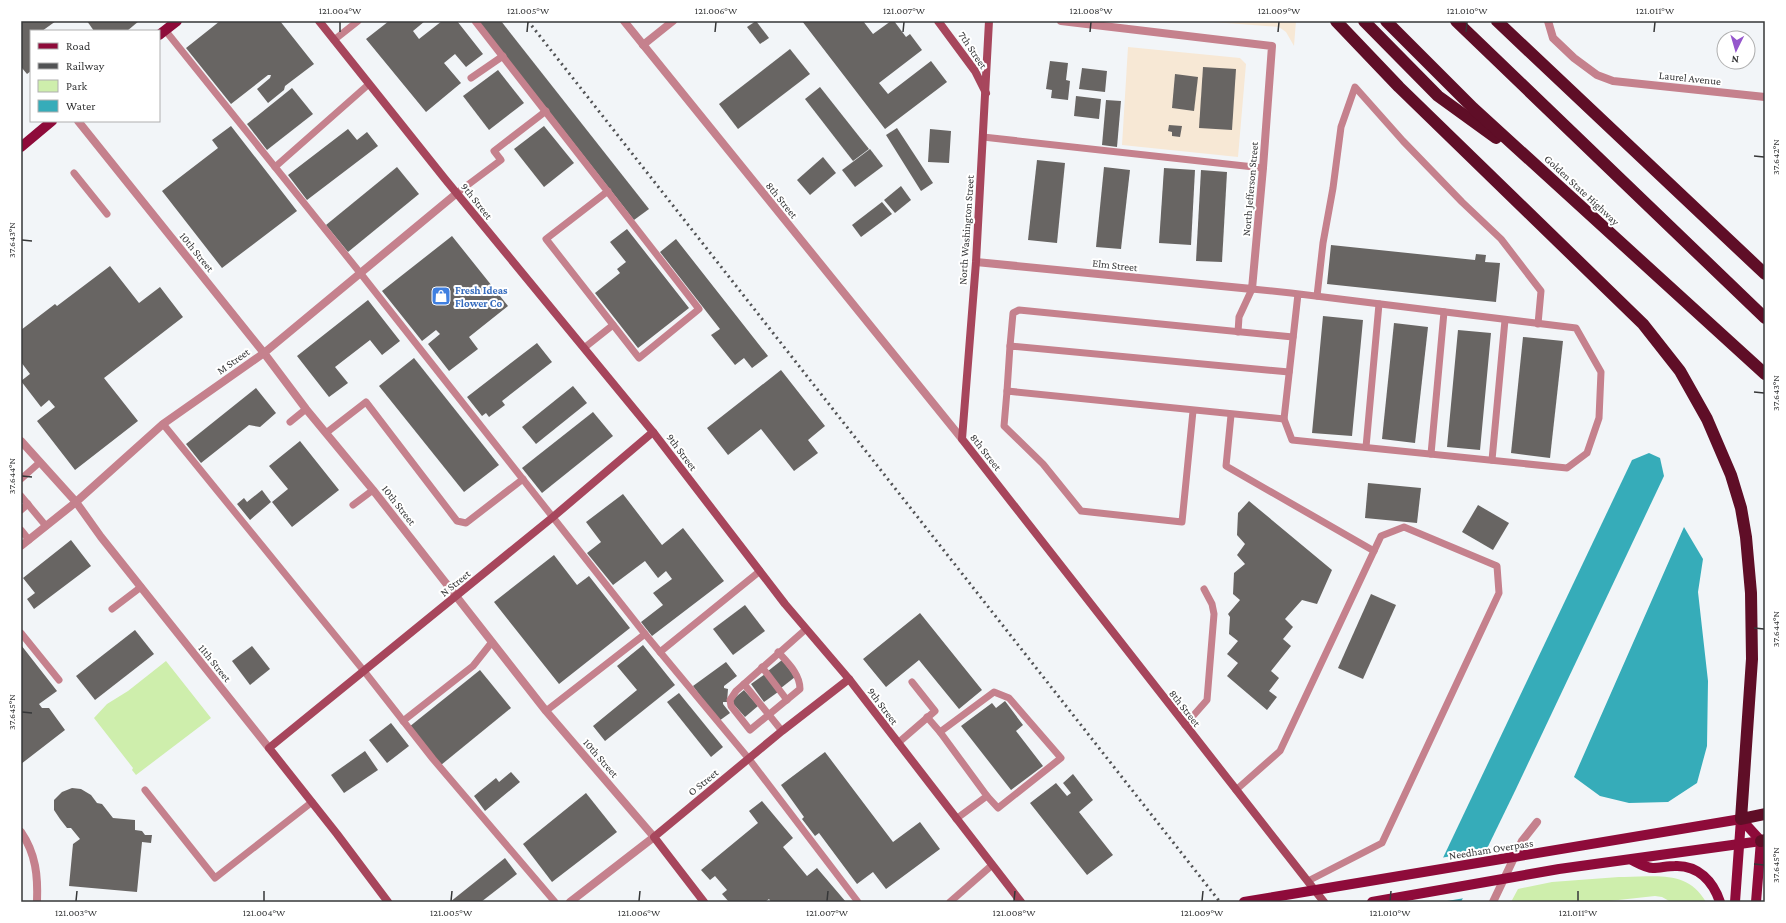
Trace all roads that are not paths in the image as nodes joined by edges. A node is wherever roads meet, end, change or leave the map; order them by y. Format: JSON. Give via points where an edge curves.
{"nodes":[{"id":1,"x":176,"y":21,"type":"edge"},
{"id":2,"x":319,"y":21,"type":"edge"},
{"id":3,"x":358,"y":21,"type":"edge"},
{"id":4,"x":475,"y":21,"type":"edge"},
{"id":5,"x":624,"y":21,"type":"edge"},
{"id":6,"x":673,"y":21,"type":"edge"},
{"id":7,"x":938,"y":21,"type":"edge"},
{"id":8,"x":990,"y":21,"type":"edge"},
{"id":9,"x":1061,"y":21,"type":"edge"},
{"id":10,"x":1336,"y":21,"type":"edge"},
{"id":11,"x":1364,"y":21,"type":"edge"},
{"id":12,"x":1386,"y":21,"type":"edge"},
{"id":13,"x":1456,"y":21,"type":"edge"},
{"id":14,"x":1497,"y":21,"type":"edge"},
{"id":15,"x":1548,"y":21,"type":"edge"},
{"id":16,"x":162,"y":33,"type":"edge"},
{"id":17,"x":334,"y":40,"type":"junction"},
{"id":18,"x":643,"y":45,"type":"junction"},
{"id":19,"x":502,"y":56,"type":"junction"},
{"id":20,"x":471,"y":78,"type":"dead end"},
{"id":21,"x":369,"y":84,"type":"junction"},
{"id":22,"x":986,"y":94,"type":"junction"},
{"id":23,"x":1765,"y":98,"type":"edge"},
{"id":24,"x":546,"y":111,"type":"junction"},
{"id":25,"x":51,"y":122,"type":"edge"},
{"id":26,"x":79,"y":122,"type":"edge"},
{"id":27,"x":983,"y":137,"type":"junction"},
{"id":28,"x":21,"y":147,"type":"edge"},
{"id":29,"x":275,"y":167,"type":"junction"},
{"id":30,"x":1263,"y":168,"type":"junction"},
{"id":31,"x":74,"y":173,"type":"dead end"},
{"id":32,"x":1547,"y":176,"type":"junction"},
{"id":33,"x":608,"y":190,"type":"junction"},
{"id":34,"x":457,"y":193,"type":"junction"},
{"id":35,"x":107,"y":214,"type":"dead end"},
{"id":36,"x":976,"y":262,"type":"junction"},
{"id":37,"x":361,"y":274,"type":"junction"},
{"id":38,"x":1765,"y":274,"type":"edge"},
{"id":39,"x":1252,"y":289,"type":"junction"},
{"id":40,"x":1298,"y":294,"type":"junction"},
{"id":41,"x":1317,"y":296,"type":"junction"},
{"id":42,"x":1379,"y":304,"type":"junction"},
{"id":43,"x":1444,"y":312,"type":"junction"},
{"id":44,"x":1765,"y":318,"type":"edge"},
{"id":45,"x":1505,"y":320,"type":"junction"},
{"id":46,"x":1538,"y":324,"type":"junction"},
{"id":47,"x":613,"y":325,"type":"junction"},
{"id":48,"x":1238,"y":332,"type":"junction"},
{"id":49,"x":1293,"y":337,"type":"junction"},
{"id":50,"x":1010,"y":346,"type":"junction"},
{"id":51,"x":584,"y":348,"type":"junction"},
{"id":52,"x":264,"y":353,"type":"junction"},
{"id":53,"x":1289,"y":372,"type":"junction"},
{"id":54,"x":1765,"y":374,"type":"edge"},
{"id":55,"x":1007,"y":391,"type":"junction"},
{"id":56,"x":306,"y":409,"type":"junction"},
{"id":57,"x":1193,"y":411,"type":"junction"},
{"id":58,"x":1231,"y":415,"type":"junction"},
{"id":59,"x":1284,"y":419,"type":"junction"},
{"id":60,"x":290,"y":422,"type":"dead end"},
{"id":61,"x":163,"y":424,"type":"junction"},
{"id":62,"x":653,"y":432,"type":"junction"},
{"id":63,"x":326,"y":433,"type":"junction"},
{"id":64,"x":962,"y":439,"type":"junction"},
{"id":65,"x":21,"y":441,"type":"edge"},
{"id":66,"x":1366,"y":447,"type":"junction"},
{"id":67,"x":1431,"y":454,"type":"junction"},
{"id":68,"x":1492,"y":460,"type":"junction"},
{"id":69,"x":40,"y":462,"type":"junction"},
{"id":70,"x":21,"y":479,"type":"edge"},
{"id":71,"x":524,"y":479,"type":"junction"},
{"id":72,"x":373,"y":490,"type":"junction"},
{"id":73,"x":21,"y":496,"type":"edge"},
{"id":74,"x":76,"y":502,"type":"junction"},
{"id":75,"x":28,"y":504,"type":"junction"},
{"id":76,"x":353,"y":505,"type":"dead end"},
{"id":77,"x":21,"y":510,"type":"edge"},
{"id":78,"x":553,"y":517,"type":"junction"},
{"id":79,"x":46,"y":526,"type":"junction"},
{"id":80,"x":21,"y":530,"type":"edge"},
{"id":81,"x":29,"y":540,"type":"junction"},
{"id":82,"x":21,"y":546,"type":"edge"},
{"id":83,"x":1374,"y":551,"type":"junction"},
{"id":84,"x":760,"y":571,"type":"junction"},
{"id":85,"x":141,"y":587,"type":"junction"},
{"id":86,"x":1204,"y":589,"type":"dead end"},
{"id":87,"x":456,"y":596,"type":"junction"},
{"id":88,"x":112,"y":609,"type":"dead end"},
{"id":89,"x":806,"y":629,"type":"junction"},
{"id":90,"x":21,"y":633,"type":"edge"},
{"id":91,"x":646,"y":634,"type":"junction"},
{"id":92,"x":492,"y":642,"type":"junction"},
{"id":93,"x":660,"y":652,"type":"junction"},
{"id":94,"x":778,"y":652,"type":"junction"},
{"id":95,"x":762,"y":667,"type":"junction"},
{"id":96,"x":364,"y":671,"type":"junction"},
{"id":97,"x":849,"y":679,"type":"junction"},
{"id":98,"x":60,"y":680,"type":"dead end"},
{"id":99,"x":912,"y":682,"type":"dead end"},
{"id":100,"x":744,"y":684,"type":"junction"},
{"id":101,"x":787,"y":700,"type":"junction"},
{"id":102,"x":546,"y":711,"type":"junction"},
{"id":103,"x":768,"y":715,"type":"junction"},
{"id":104,"x":927,"y":717,"type":"junction"},
{"id":105,"x":403,"y":721,"type":"junction"},
{"id":106,"x":1185,"y":725,"type":"junction"},
{"id":107,"x":782,"y":731,"type":"junction"},
{"id":108,"x":940,"y":732,"type":"junction"},
{"id":109,"x":898,"y":743,"type":"junction"},
{"id":110,"x":269,"y":748,"type":"junction"},
{"id":111,"x":749,"y":759,"type":"junction"},
{"id":112,"x":146,"y":790,"type":"dead end"},
{"id":113,"x":1236,"y":790,"type":"junction"},
{"id":114,"x":987,"y":796,"type":"junction"},
{"id":115,"x":312,"y":802,"type":"junction"},
{"id":116,"x":1765,"y":814,"type":"edge"},
{"id":117,"x":956,"y":819,"type":"junction"},
{"id":118,"x":1741,"y":819,"type":"junction"},
{"id":119,"x":1537,"y":822,"type":"dead end"},
{"id":120,"x":21,"y":832,"type":"edge"},
{"id":121,"x":654,"y":837,"type":"junction"},
{"id":122,"x":1763,"y":840,"type":"edge"},
{"id":123,"x":1739,"y":844,"type":"junction"},
{"id":124,"x":1630,"y":859,"type":"junction"},
{"id":125,"x":991,"y":866,"type":"junction"},
{"id":126,"x":1308,"y":881,"type":"junction"},
{"id":127,"x":37,"y":902,"type":"edge"},
{"id":128,"x":388,"y":902,"type":"edge"},
{"id":129,"x":555,"y":902,"type":"edge"},
{"id":130,"x":570,"y":902,"type":"edge"},
{"id":131,"x":704,"y":902,"type":"edge"},
{"id":132,"x":858,"y":902,"type":"edge"},
{"id":133,"x":950,"y":902,"type":"edge"},
{"id":134,"x":1021,"y":902,"type":"edge"},
{"id":135,"x":1244,"y":902,"type":"edge"},
{"id":136,"x":1324,"y":902,"type":"edge"},
{"id":137,"x":1372,"y":902,"type":"edge"},
{"id":138,"x":1493,"y":902,"type":"edge"},
{"id":139,"x":1720,"y":902,"type":"edge"},
{"id":140,"x":1735,"y":902,"type":"edge"},
{"id":141,"x":1756,"y":902,"type":"edge"}],
"edges":[{"from":1,"to":16,"type":"main road"},
{"from":2,"to":17,"type":"street","name":"9th Street"},
{"from":3,"to":17,"type":"lane"},
{"from":4,"to":19,"type":"lane"},
{"from":5,"to":18,"type":"street","name":"8th Street"},
{"from":6,"to":18,"type":"street"},
{"from":7,"to":22,"type":"street","name":"7th Street","via":[[975,71]]},
{"from":8,"to":22,"type":"street","name":"North Washington Street"},
{"from":9,"to":30,"type":"street","name":"North Jefferson Street","via":[[1272,46]]},
{"from":10,"to":118,"type":"highway","via":[[1399,87],[1643,324],[1680,371],[1707,419],[1731,475],[1741,508],[1751,593],[1752,644]]},
{"from":11,"to":32,"type":"highway","via":[[1438,96]]},
{"from":12,"to":32,"type":"highway","name":"Golden State Highway","via":[[1473,108]]},
{"from":13,"to":44,"type":"highway"},
{"from":14,"to":38,"type":"highway"},
{"from":15,"to":23,"type":"street","name":"Laurel Avenue","via":[[1553,38],[1574,58],[1597,75],[1613,81]]},
{"from":16,"to":29,"type":"lane"},
{"from":17,"to":21,"type":"street","name":"9th Street"},
{"from":18,"to":64,"type":"street","name":"8th Street"},
{"from":19,"to":20,"type":"lane"},
{"from":19,"to":24,"type":"lane"},
{"from":21,"to":29,"type":"lane"},
{"from":21,"to":34,"type":"street","name":"9th Street"},
{"from":22,"to":27,"type":"street","name":"North Washington Street"},
{"from":24,"to":33,"type":"lane"},
{"from":24,"to":34,"type":"lane","via":[[494,151],[501,160]]},
{"from":25,"to":28,"type":"main road"},
{"from":26,"to":52,"type":"street","name":"10th Street"},
{"from":27,"to":30,"type":"lane"},
{"from":27,"to":36,"type":"street","name":"North Washington Street"},
{"from":29,"to":37,"type":"lane"},
{"from":30,"to":39,"type":"street","name":"North Jefferson Street"},
{"from":31,"to":35,"type":"lane"},
{"from":32,"to":54,"type":"highway","name":"Golden State Highway"},
{"from":33,"to":47,"type":"lane","via":[[546,239]]},
{"from":33,"to":47,"type":"lane","via":[[699,310],[639,358]]},
{"from":34,"to":37,"type":"street","name":"M Street"},
{"from":34,"to":51,"type":"street","name":"9th Street"},
{"from":36,"to":39,"type":"street","name":"Elm Street"},
{"from":36,"to":64,"type":"street","name":"North Washington Street"},
{"from":37,"to":52,"type":"street","name":"M Street"},
{"from":37,"to":71,"type":"lane"},
{"from":39,"to":40,"type":"lane"},
{"from":39,"to":48,"type":"lane","name":"North Jefferson Street","via":[[1239,317]]},
{"from":40,"to":41,"type":"lane"},
{"from":40,"to":49,"type":"lane"},
{"from":41,"to":42,"type":"lane"},
{"from":41,"to":46,"type":"lane","via":[[1341,127],[1354,87],[1462,202],[1502,239],[1541,291]]},
{"from":42,"to":43,"type":"lane"},
{"from":42,"to":66,"type":"lane"},
{"from":43,"to":45,"type":"lane"},
{"from":43,"to":67,"type":"lane"},
{"from":45,"to":46,"type":"lane"},
{"from":45,"to":68,"type":"lane"},
{"from":46,"to":68,"type":"lane","via":[[1576,328],[1601,372],[1599,418],[1587,453],[1567,468]]},
{"from":47,"to":51,"type":"lane"},
{"from":48,"to":49,"type":"lane"},
{"from":48,"to":50,"type":"lane","via":[[1019,310],[1013,313]]},
{"from":49,"to":53,"type":"lane"},
{"from":50,"to":53,"type":"lane"},
{"from":50,"to":55,"type":"lane"},
{"from":51,"to":62,"type":"street","name":"9th Street"},
{"from":52,"to":56,"type":"street","name":"10th Street"},
{"from":52,"to":61,"type":"street","name":"M Street"},
{"from":53,"to":59,"type":"lane"},
{"from":55,"to":57,"type":"lane"},
{"from":55,"to":57,"type":"lane","via":[[1004,426],[1043,464],[1081,510],[1182,522]]},
{"from":56,"to":60,"type":"lane"},
{"from":56,"to":63,"type":"street","name":"10th Street"},
{"from":57,"to":58,"type":"lane"},
{"from":58,"to":59,"type":"lane"},
{"from":58,"to":83,"type":"lane","via":[[1226,466]]},
{"from":59,"to":66,"type":"lane","via":[[1292,440]]},
{"from":61,"to":74,"type":"street","name":"M Street"},
{"from":61,"to":96,"type":"lane"},
{"from":62,"to":78,"type":"street","name":"N Street"},
{"from":62,"to":84,"type":"street","name":"9th Street"},
{"from":63,"to":71,"type":"lane","via":[[366,402],[457,521],[462,523],[466,523]]},
{"from":63,"to":72,"type":"street","name":"10th Street"},
{"from":64,"to":106,"type":"street","name":"8th Street"},
{"from":65,"to":69,"type":"street","name":"11th Street"},
{"from":66,"to":67,"type":"lane"},
{"from":67,"to":68,"type":"lane"},
{"from":69,"to":70,"type":"lane"},
{"from":69,"to":74,"type":"street","name":"11th Street"},
{"from":71,"to":78,"type":"lane"},
{"from":72,"to":76,"type":"lane"},
{"from":72,"to":87,"type":"street","name":"10th Street"},
{"from":73,"to":75,"type":"lane"},
{"from":74,"to":79,"type":"street","name":"M Street"},
{"from":74,"to":85,"type":"street","name":"11th Street"},
{"from":75,"to":77,"type":"lane"},
{"from":75,"to":79,"type":"lane"},
{"from":78,"to":87,"type":"street","name":"N Street"},
{"from":78,"to":91,"type":"lane"},
{"from":79,"to":81,"type":"street","name":"M Street"},
{"from":80,"to":81,"type":"lane"},
{"from":81,"to":82,"type":"street","name":"M Street"},
{"from":83,"to":113,"type":"lane","via":[[1280,751]]},
{"from":83,"to":126,"type":"lane","via":[[1381,536],[1404,527],[1497,566],[1498,593],[1382,843]]},
{"from":84,"to":89,"type":"street","name":"9th Street"},
{"from":84,"to":93,"type":"lane"},
{"from":85,"to":88,"type":"lane"},
{"from":85,"to":110,"type":"street","name":"11th Street"},
{"from":86,"to":106,"type":"lane","via":[[1214,614],[1207,700]]},
{"from":87,"to":92,"type":"street","name":"10th Street"},
{"from":87,"to":96,"type":"street","name":"N Street"},
{"from":89,"to":94,"type":"lane"},
{"from":89,"to":97,"type":"street","name":"9th Street"},
{"from":90,"to":98,"type":"lane"},
{"from":91,"to":93,"type":"lane"},
{"from":91,"to":102,"type":"lane"},
{"from":92,"to":102,"type":"street","name":"10th Street"},
{"from":92,"to":105,"type":"lane","via":[[473,666]]},
{"from":93,"to":111,"type":"lane"},
{"from":94,"to":95,"type":"lane"},
{"from":94,"to":101,"type":"lane","via":[[800,682],[800,689]]},
{"from":95,"to":100,"type":"lane"},
{"from":95,"to":101,"type":"lane"},
{"from":96,"to":105,"type":"lane"},
{"from":96,"to":110,"type":"street","name":"N Street"},
{"from":97,"to":107,"type":"street","name":"O Street"},
{"from":97,"to":109,"type":"street","name":"9th Street"},
{"from":99,"to":104,"type":"lane","via":[[935,711]]},
{"from":100,"to":103,"type":"lane"},
{"from":100,"to":103,"type":"lane","via":[[730,700],[731,706],[750,730]]},
{"from":101,"to":103,"type":"lane"},
{"from":102,"to":121,"type":"street","name":"10th Street"},
{"from":103,"to":107,"type":"lane"},
{"from":104,"to":108,"type":"lane"},
{"from":104,"to":109,"type":"lane"},
{"from":105,"to":129,"type":"lane"},
{"from":106,"to":113,"type":"street","name":"8th Street"},
{"from":107,"to":111,"type":"street","name":"O Street"},
{"from":108,"to":114,"type":"lane"},
{"from":108,"to":114,"type":"lane","via":[[994,692],[1009,698],[1060,758],[998,808]]},
{"from":109,"to":117,"type":"street","name":"9th Street"},
{"from":110,"to":115,"type":"street","name":"11th Street"},
{"from":111,"to":121,"type":"street","name":"O Street"},
{"from":111,"to":132,"type":"lane"},
{"from":112,"to":115,"type":"lane","via":[[215,878]]},
{"from":113,"to":126,"type":"street","name":"8th Street"},
{"from":114,"to":117,"type":"lane"},
{"from":115,"to":128,"type":"street","name":"11th Street"},
{"from":116,"to":118,"type":"highway"},
{"from":117,"to":125,"type":"street","name":"9th Street"},
{"from":118,"to":122,"type":"main road"},
{"from":118,"to":123,"type":"main road"},
{"from":118,"to":135,"type":"main road","name":"Needham Overpass"},
{"from":119,"to":138,"type":"street","via":[[1522,841]]},
{"from":120,"to":127,"type":"street","via":[[33,855],[37,870]]},
{"from":121,"to":130,"type":"street","name":"O Street"},
{"from":121,"to":131,"type":"street","name":"10th Street"},
{"from":122,"to":123,"type":"main road"},
{"from":122,"to":141,"type":"main road"},
{"from":123,"to":124,"type":"main road"},
{"from":123,"to":140,"type":"main road"},
{"from":124,"to":137,"type":"main road"},
{"from":124,"to":139,"type":"main road","via":[[1652,868],[1679,866],[1693,869],[1708,879]]},
{"from":125,"to":133,"type":"lane"},
{"from":125,"to":134,"type":"street","name":"9th Street"},
{"from":126,"to":136,"type":"street","name":"8th Street"}]}
